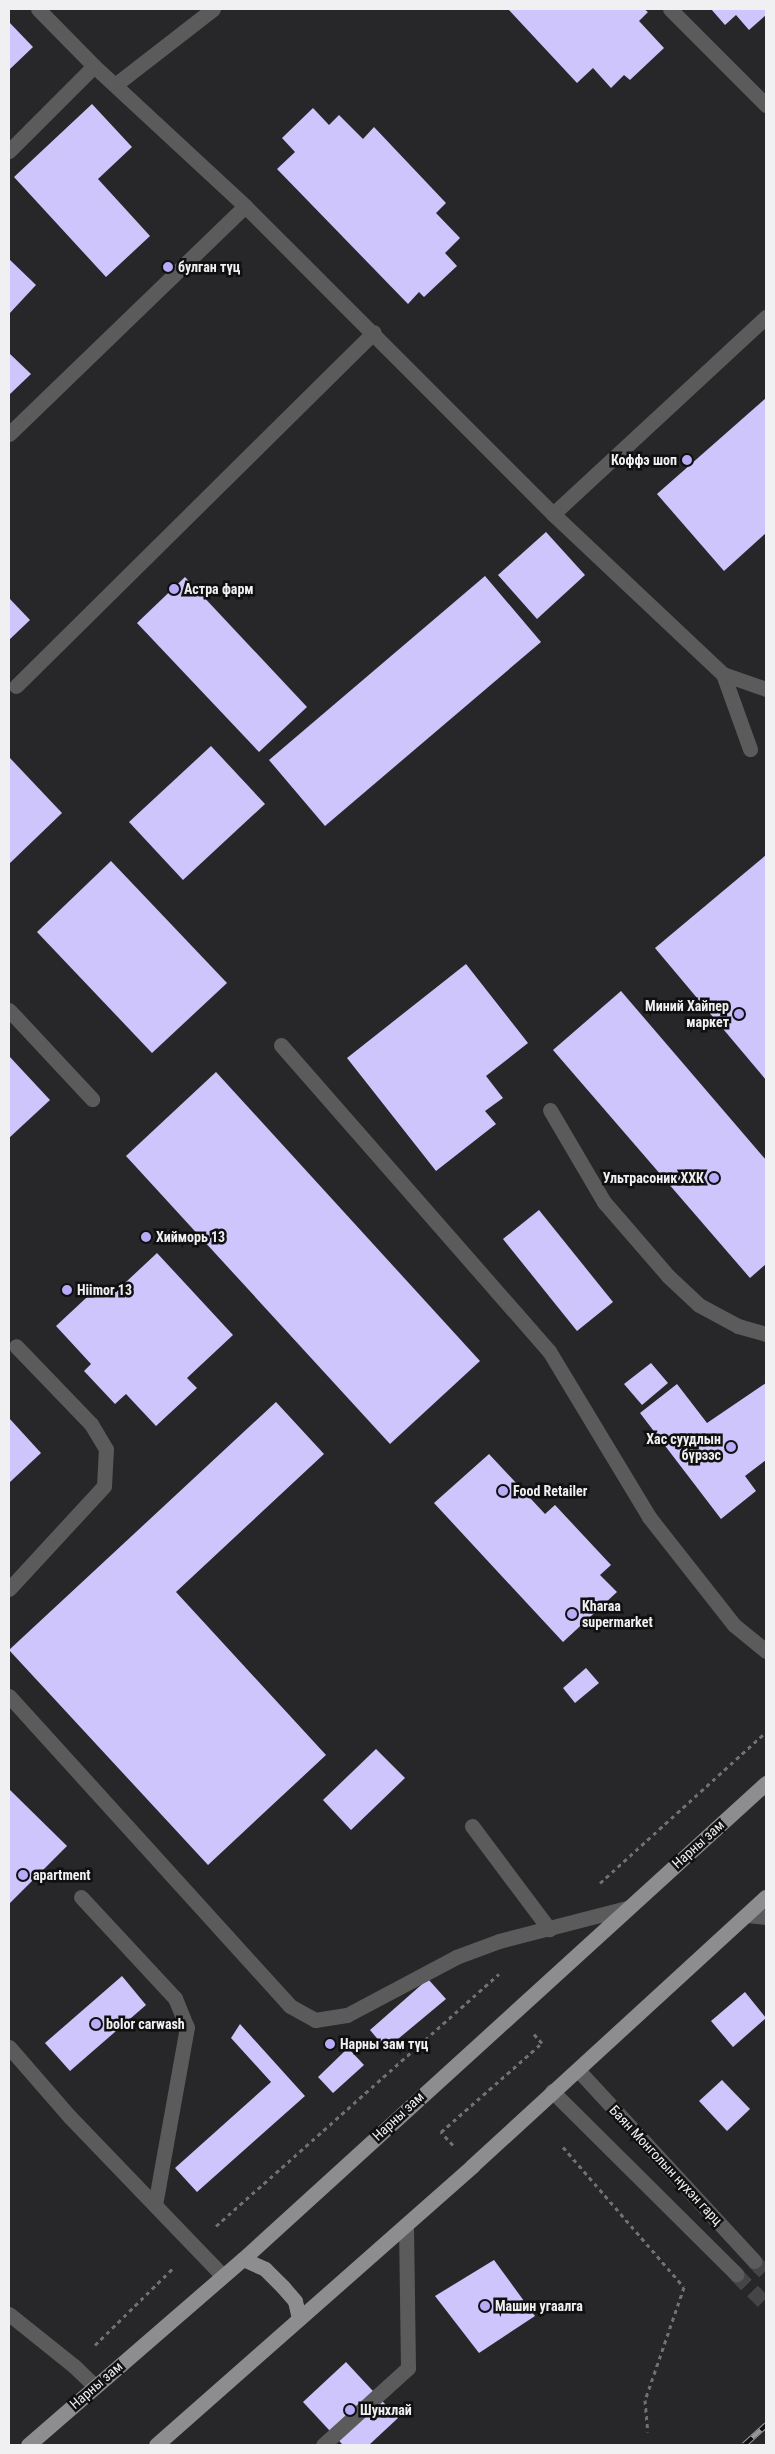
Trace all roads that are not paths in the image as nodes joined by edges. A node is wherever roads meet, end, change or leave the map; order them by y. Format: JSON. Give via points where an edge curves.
{"nodes":[{"id":1,"x":38,"y":9,"type":"edge"},
{"id":2,"x":213,"y":9,"type":"edge"},
{"id":3,"x":670,"y":9,"type":"edge"},
{"id":4,"x":94,"y":66,"type":"junction"},
{"id":5,"x":115,"y":85,"type":"junction"},
{"id":6,"x":766,"y":104,"type":"edge"},
{"id":7,"x":9,"y":151,"type":"edge"},
{"id":8,"x":245,"y":206,"type":"junction"},
{"id":9,"x":766,"y":317,"type":"edge"},
{"id":10,"x":374,"y":332,"type":"junction"},
{"id":11,"x":9,"y":434,"type":"edge"},
{"id":12,"x":553,"y":514,"type":"junction"},
{"id":13,"x":722,"y":674,"type":"junction"},
{"id":14,"x":16,"y":686,"type":"dead end"},
{"id":15,"x":766,"y":689,"type":"edge"},
{"id":16,"x":750,"y":749,"type":"dead end"},
{"id":17,"x":9,"y":1010,"type":"edge"},
{"id":18,"x":281,"y":1046,"type":"dead end"},
{"id":19,"x":92,"y":1100,"type":"dead end"},
{"id":20,"x":550,"y":1110,"type":"dead end"},
{"id":21,"x":766,"y":1334,"type":"edge"},
{"id":22,"x":16,"y":1346,"type":"dead end"},
{"id":23,"x":9,"y":1589,"type":"edge"},
{"id":24,"x":766,"y":1651,"type":"edge"},
{"id":25,"x":9,"y":1696,"type":"edge"},
{"id":26,"x":766,"y":1783,"type":"edge"},
{"id":27,"x":472,"y":1826,"type":"dead end"},
{"id":28,"x":81,"y":1897,"type":"dead end"},
{"id":29,"x":766,"y":1897,"type":"edge"},
{"id":30,"x":627,"y":1908,"type":"junction"},
{"id":31,"x":746,"y":1915,"type":"junction"},
{"id":32,"x":766,"y":1917,"type":"edge"},
{"id":33,"x":549,"y":1929,"type":"junction"},
{"id":34,"x":9,"y":2047,"type":"edge"},
{"id":35,"x":578,"y":2070,"type":"junction"},
{"id":36,"x":552,"y":2091,"type":"junction"},
{"id":37,"x":155,"y":2205,"type":"junction"},
{"id":38,"x":406,"y":2225,"type":"junction"},
{"id":39,"x":242,"y":2259,"type":"junction"},
{"id":40,"x":754,"y":2261,"type":"tunnel mouth"},
{"id":41,"x":736,"y":2274,"type":"tunnel mouth"},
{"id":42,"x":223,"y":2276,"type":"junction"},
{"id":43,"x":9,"y":2314,"type":"edge"},
{"id":44,"x":299,"y":2319,"type":"junction"},
{"id":45,"x":95,"y":2386,"type":"junction"},
{"id":46,"x":28,"y":2445,"type":"edge"},
{"id":47,"x":156,"y":2445,"type":"edge"},
{"id":48,"x":323,"y":2445,"type":"edge"}],
"edges":[{"from":1,"to":4,"type":"street"},
{"from":2,"to":5,"type":"street"},
{"from":3,"to":6,"type":"street"},
{"from":4,"to":5,"type":"street"},
{"from":4,"to":7,"type":"street"},
{"from":5,"to":8,"type":"street"},
{"from":8,"to":10,"type":"street"},
{"from":8,"to":11,"type":"street"},
{"from":9,"to":12,"type":"street"},
{"from":10,"to":12,"type":"street"},
{"from":10,"to":14,"type":"street"},
{"from":12,"to":13,"type":"street"},
{"from":13,"to":15,"type":"street"},
{"from":13,"to":16,"type":"street"},
{"from":17,"to":19,"type":"street"},
{"from":18,"to":24,"type":"street","via":[[550,1351],[649,1517],[734,1625]]},
{"from":20,"to":21,"type":"street","via":[[604,1202],[668,1276],[699,1306],[738,1326]]},
{"from":22,"to":23,"type":"street","via":[[92,1424],[106,1449],[104,1486]]},
{"from":25,"to":33,"type":"street","via":[[290,2006],[315,2020],[347,2016],[456,1957],[499,1941]]},
{"from":26,"to":30,"type":"main road","name":"Нарны зам"},
{"from":27,"to":33,"type":"street"},
{"from":28,"to":37,"type":"street","via":[[175,1998],[187,2027]]},
{"from":29,"to":31,"type":"main road"},
{"from":30,"to":33,"type":"street"},
{"from":30,"to":39,"type":"main road","name":"Нарны зам"},
{"from":31,"to":32,"type":"street"},
{"from":31,"to":35,"type":"main road"},
{"from":34,"to":37,"type":"street"},
{"from":35,"to":36,"type":"main road"},
{"from":35,"to":40,"type":"street","name":"Баян Монголын нүхэн гарц"},
{"from":36,"to":38,"type":"main road"},
{"from":36,"to":41,"type":"street","name":"Баян Монголын нүхэн гарц"},
{"from":37,"to":42,"type":"street"},
{"from":38,"to":44,"type":"main road"},
{"from":38,"to":48,"type":"street","via":[[408,2368]]},
{"from":39,"to":42,"type":"main road","name":"Нарны зам"},
{"from":39,"to":44,"type":"main road","via":[[264,2269],[283,2287],[295,2301]]},
{"from":42,"to":45,"type":"main road","name":"Нарны зам"},
{"from":43,"to":45,"type":"street"},
{"from":44,"to":47,"type":"main road"},
{"from":45,"to":46,"type":"main road","name":"Нарны зам"}]}
